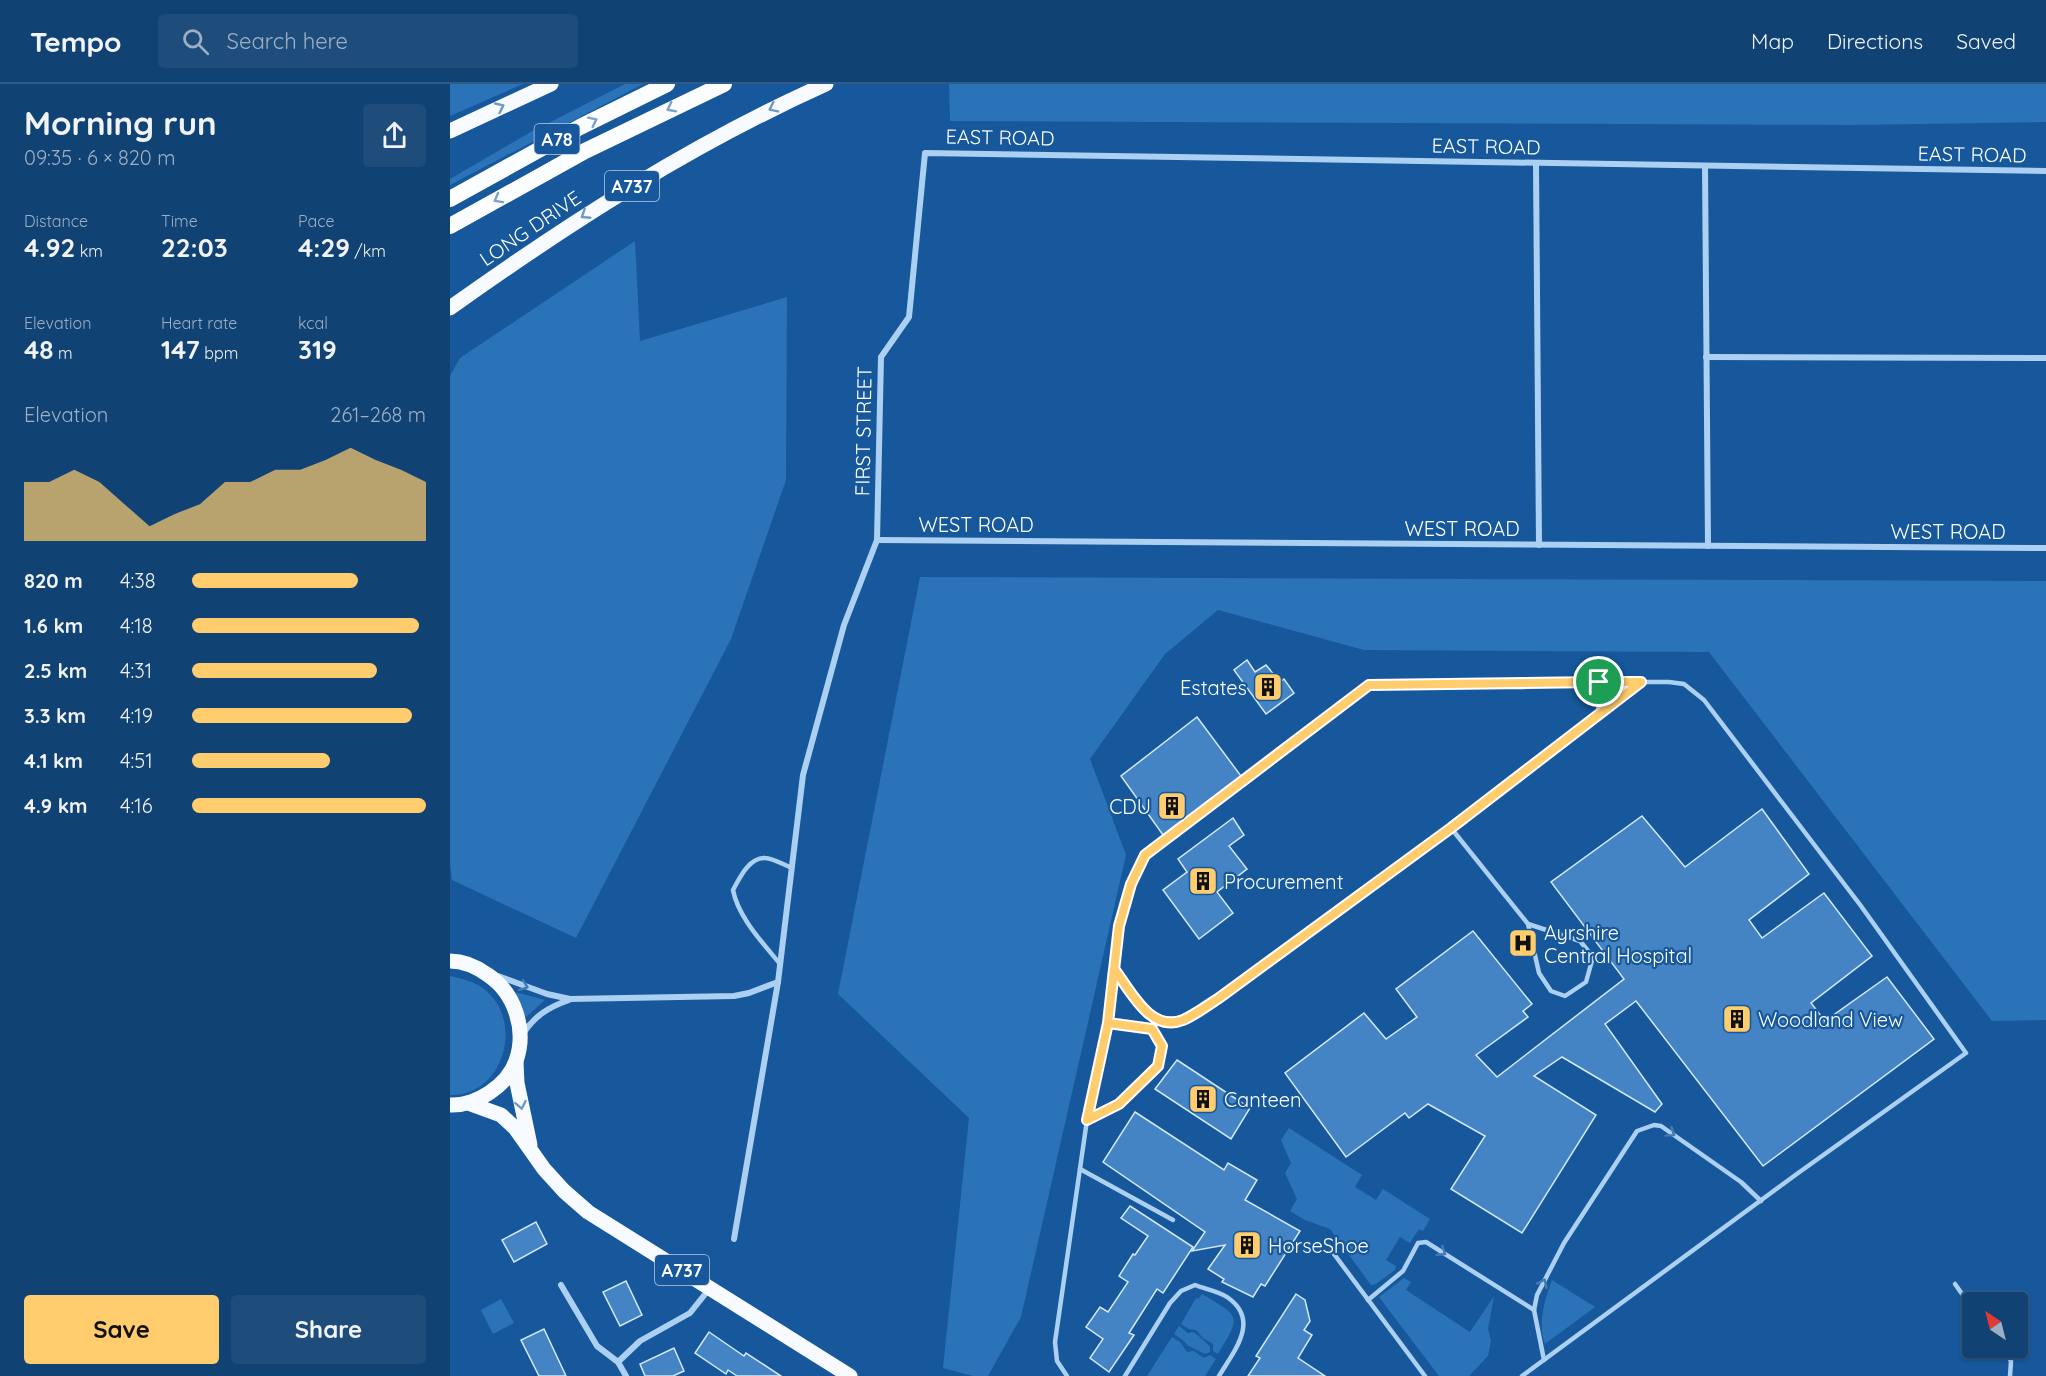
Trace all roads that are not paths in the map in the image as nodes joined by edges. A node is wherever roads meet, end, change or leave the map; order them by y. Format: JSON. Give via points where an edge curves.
{"nodes":[{"id":1,"x":551,"y":84,"type":"edge"},
{"id":2,"x":667,"y":84,"type":"edge"},
{"id":3,"x":724,"y":84,"type":"edge"},
{"id":4,"x":826,"y":84,"type":"edge"},
{"id":5,"x":450,"y":131,"type":"edge"},
{"id":6,"x":926,"y":153,"type":"joint"},
{"id":7,"x":1536,"y":163,"type":"junction"},
{"id":8,"x":1705,"y":166,"type":"junction"},
{"id":9,"x":2046,"y":171,"type":"edge"},
{"id":10,"x":450,"y":199,"type":"edge"},
{"id":11,"x":450,"y":226,"type":"edge"},
{"id":12,"x":450,"y":308,"type":"edge"},
{"id":13,"x":1706,"y":357,"type":"junction"},
{"id":14,"x":2046,"y":358,"type":"edge"},
{"id":15,"x":877,"y":540,"type":"junction"},
{"id":16,"x":1539,"y":545,"type":"junction"},
{"id":17,"x":1708,"y":546,"type":"junction"},
{"id":18,"x":2046,"y":548,"type":"edge"},
{"id":19,"x":1599,"y":682,"type":"junction"},
{"id":20,"x":1641,"y":682,"type":"junction"},
{"id":21,"x":1598,"y":714,"type":"junction"},
{"id":22,"x":1451,"y":828,"type":"junction"},
{"id":23,"x":792,"y":868,"type":"junction"},
{"id":24,"x":1528,"y":924,"type":"junction"},
{"id":25,"x":453,"y":960,"type":"edge"},
{"id":26,"x":780,"y":964,"type":"junction"},
{"id":27,"x":479,"y":969,"type":"junction"},
{"id":28,"x":1114,"y":969,"type":"junction"},
{"id":29,"x":778,"y":982,"type":"junction"},
{"id":30,"x":570,"y":999,"type":"junction"},
{"id":31,"x":1108,"y":1023,"type":"junction"},
{"id":32,"x":519,"y":1041,"type":"junction"},
{"id":33,"x":516,"y":1062,"type":"junction"},
{"id":34,"x":468,"y":1103,"type":"junction"},
{"id":35,"x":450,"y":1105,"type":"edge"},
{"id":36,"x":1087,"y":1120,"type":"junction"},
{"id":37,"x":530,"y":1147,"type":"junction"},
{"id":38,"x":1080,"y":1169,"type":"junction"},
{"id":39,"x":1761,"y":1200,"type":"junction"},
{"id":40,"x":1173,"y":1220,"type":"dead end"},
{"id":41,"x":734,"y":1239,"type":"dead end"},
{"id":42,"x":1331,"y":1250,"type":"dead end"},
{"id":43,"x":1955,"y":1284,"type":"dead end"},
{"id":44,"x":561,"y":1285,"type":"dead end"},
{"id":45,"x":710,"y":1287,"type":"junction"},
{"id":46,"x":1962,"y":1294,"type":"edge"},
{"id":47,"x":1368,"y":1300,"type":"junction"},
{"id":48,"x":1534,"y":1310,"type":"junction"},
{"id":49,"x":2009,"y":1358,"type":"edge"},
{"id":50,"x":1544,"y":1360,"type":"junction"},
{"id":51,"x":618,"y":1362,"type":"junction"},
{"id":52,"x":626,"y":1376,"type":"edge"},
{"id":53,"x":850,"y":1376,"type":"edge"},
{"id":54,"x":1067,"y":1376,"type":"edge"},
{"id":55,"x":1125,"y":1376,"type":"edge"},
{"id":56,"x":1219,"y":1376,"type":"edge"},
{"id":57,"x":1425,"y":1376,"type":"edge"},
{"id":58,"x":1522,"y":1376,"type":"edge"},
{"id":59,"x":2010,"y":1376,"type":"edge"}],
"edges":[{"from":5,"to":1,"type":"main road","one_way":true},
{"from":10,"to":2,"type":"highway","number":"A78","one_way":true},
{"from":3,"to":11,"type":"highway","number":"A78","one_way":true,"via":[[585,151]]},
{"from":4,"to":12,"type":"main road","name":"LONG DRIVE","number":"A737","one_way":true,"via":[[689,152],[584,216]]},
{"from":6,"to":7,"type":"street","name":"EAST ROAD"},
{"from":6,"to":15,"type":"street","name":"FIRST STREET","via":[[909,317],[881,357]]},
{"from":7,"to":8,"type":"street","name":"EAST ROAD"},
{"from":7,"to":16,"type":"street"},
{"from":8,"to":9,"type":"street","name":"EAST ROAD"},
{"from":8,"to":13,"type":"street"},
{"from":13,"to":14,"type":"street"},
{"from":13,"to":17,"type":"street"},
{"from":15,"to":16,"type":"street","name":"WEST ROAD"},
{"from":15,"to":23,"type":"street","name":"FIRST STREET","via":[[844,625],[803,775]]},
{"from":16,"to":17,"type":"street","name":"WEST ROAD"},
{"from":17,"to":18,"type":"street","name":"WEST ROAD"},
{"from":19,"to":20,"type":"lane"},
{"from":19,"to":21,"type":"lane"},
{"from":19,"to":28,"type":"lane","via":[[1369,685],[1145,855],[1131,884],[1119,926]]},
{"from":20,"to":21,"type":"lane"},
{"from":20,"to":39,"type":"lane","via":[[1684,684],[1704,700],[1861,906],[1966,1053]]},
{"from":21,"to":22,"type":"lane"},
{"from":22,"to":24,"type":"lane"},
{"from":22,"to":28,"type":"lane","via":[[1219,998],[1183,1020],[1167,1023],[1150,1017]]},
{"from":23,"to":26,"type":"street","name":"FIRST STREET"},
{"from":23,"to":26,"type":"lane","via":[[765,858],[754,860],[733,890],[746,918]]},
{"from":24,"to":24,"type":"lane","via":[[1580,941],[1593,957],[1586,982],[1565,996],[1551,991],[1539,973]]},
{"from":25,"to":27,"type":"main road","number":"A737"},
{"from":26,"to":29,"type":"street","name":"FIRST STREET"},
{"from":27,"to":30,"type":"street","one_way":true},
{"from":27,"to":32,"type":"main road","number":"A737","via":[[497,981],[511,998],[518,1019]]},
{"from":28,"to":31,"type":"lane"},
{"from":29,"to":30,"type":"street","via":[[734,996]]},
{"from":29,"to":41,"type":"street","name":"FIRST STREET"},
{"from":30,"to":32,"type":"street","via":[[535,1018]]},
{"from":31,"to":36,"type":"lane"},
{"from":31,"to":36,"type":"lane","via":[[1152,1029],[1162,1046],[1158,1066],[1119,1104]]},
{"from":32,"to":33,"type":"main road","number":"A737"},
{"from":33,"to":34,"type":"main road","number":"A737","via":[[490,1092]]},
{"from":33,"to":37,"type":"main road","number":"A737","one_way":true},
{"from":34,"to":35,"type":"main road","number":"A737"},
{"from":34,"to":37,"type":"main road","number":"A737","via":[[501,1115]]},
{"from":36,"to":38,"type":"lane"},
{"from":37,"to":45,"type":"main road","number":"A737","via":[[544,1169],[588,1212]]},
{"from":38,"to":40,"type":"lane"},
{"from":38,"to":54,"type":"lane","via":[[1055,1342],[1057,1361]]},
{"from":48,"to":39,"type":"lane","one_way":true,"via":[[1564,1243],[1637,1131],[1647,1126],[1667,1130],[1742,1182]]},
{"from":39,"to":50,"type":"lane"},
{"from":42,"to":47,"type":"lane"},
{"from":43,"to":46,"type":"lane"},
{"from":44,"to":51,"type":"street","via":[[597,1346]]},
{"from":45,"to":51,"type":"street","via":[[690,1313],[640,1341]]},
{"from":45,"to":53,"type":"main road","number":"A737"},
{"from":47,"to":48,"type":"lane","one_way":true,"via":[[1403,1270],[1418,1244],[1426,1242]]},
{"from":47,"to":57,"type":"lane"},
{"from":48,"to":50,"type":"lane"},
{"from":49,"to":59,"type":"lane"},
{"from":50,"to":58,"type":"lane"},
{"from":51,"to":52,"type":"street"},
{"from":55,"to":56,"type":"lane","via":[[1170,1303],[1181,1291],[1195,1285],[1226,1296],[1239,1308],[1244,1325],[1241,1339]]}]}
